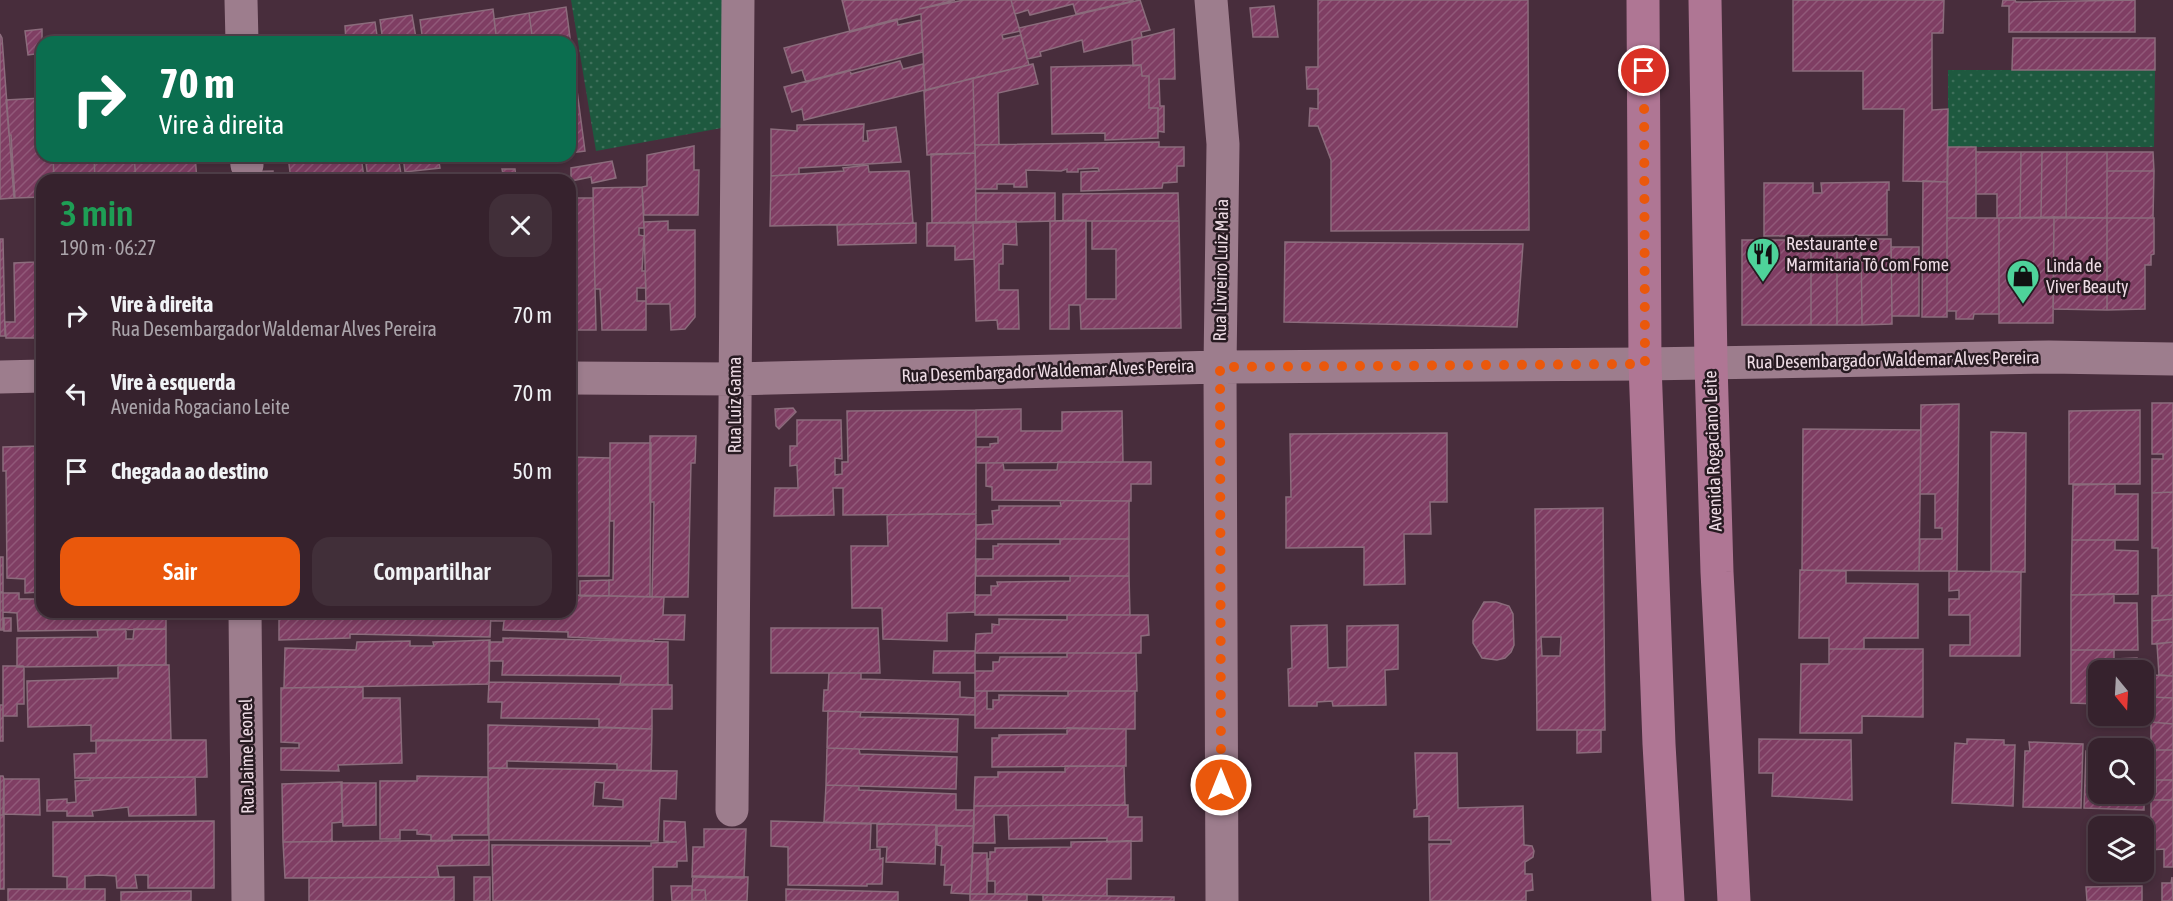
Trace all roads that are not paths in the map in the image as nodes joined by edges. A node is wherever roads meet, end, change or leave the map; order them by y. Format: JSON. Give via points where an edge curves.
{"nodes":[{"id":1,"x":241,"y":0,"type":"edge"},
{"id":2,"x":738,"y":0,"type":"edge"},
{"id":3,"x":1211,"y":0,"type":"edge"},
{"id":4,"x":1644,"y":0,"type":"edge"},
{"id":5,"x":1705,"y":0,"type":"edge"},
{"id":6,"x":242,"y":36,"type":"edge"},
{"id":7,"x":2173,"y":359,"type":"edge"},
{"id":8,"x":1711,"y":363,"type":"junction"},
{"id":9,"x":1645,"y":364,"type":"junction"},
{"id":10,"x":1220,"y":367,"type":"junction"},
{"id":11,"x":36,"y":376,"type":"edge"},
{"id":12,"x":0,"y":377,"type":"edge"},
{"id":13,"x":576,"y":378,"type":"edge"},
{"id":14,"x":736,"y":380,"type":"junction"},
{"id":15,"x":245,"y":618,"type":"edge"},
{"id":16,"x":732,"y":810,"type":"dead end"},
{"id":17,"x":248,"y":901,"type":"edge"},
{"id":18,"x":1222,"y":901,"type":"edge"},
{"id":19,"x":1668,"y":901,"type":"edge"},
{"id":20,"x":1734,"y":901,"type":"edge"}],
"edges":[{"from":1,"to":6,"type":"street"},
{"from":2,"to":14,"type":"street","name":"Rua Luiz Gama"},
{"from":3,"to":10,"type":"street","name":"Rua Livreiro Luiz Maia","via":[[1223,144]]},
{"from":4,"to":9,"type":"main road"},
{"from":5,"to":8,"type":"main road","name":"Avenida Rogaciano Leite"},
{"from":7,"to":8,"type":"street","name":"Rua Desembargador Waldemar Alves Pereira","via":[[2049,357]]},
{"from":8,"to":9,"type":"street","name":"Rua Desembargador Waldemar Alves Pereira"},
{"from":8,"to":20,"type":"main road","name":"Avenida Rogaciano Leite"},
{"from":9,"to":10,"type":"street","name":"Rua Desembargador Waldemar Alves Pereira"},
{"from":9,"to":19,"type":"main road"},
{"from":10,"to":14,"type":"street","name":"Rua Desembargador Waldemar Alves Pereira"},
{"from":10,"to":18,"type":"street","name":"Rua Livreiro Luiz Maia"},
{"from":11,"to":12,"type":"street"},
{"from":13,"to":14,"type":"street","name":"Rua Desembargador Waldemar Alves Pereira"},
{"from":14,"to":16,"type":"street","name":"Rua Luiz Gama"},
{"from":15,"to":17,"type":"street","name":"Rua Jaime Leonel"}]}
